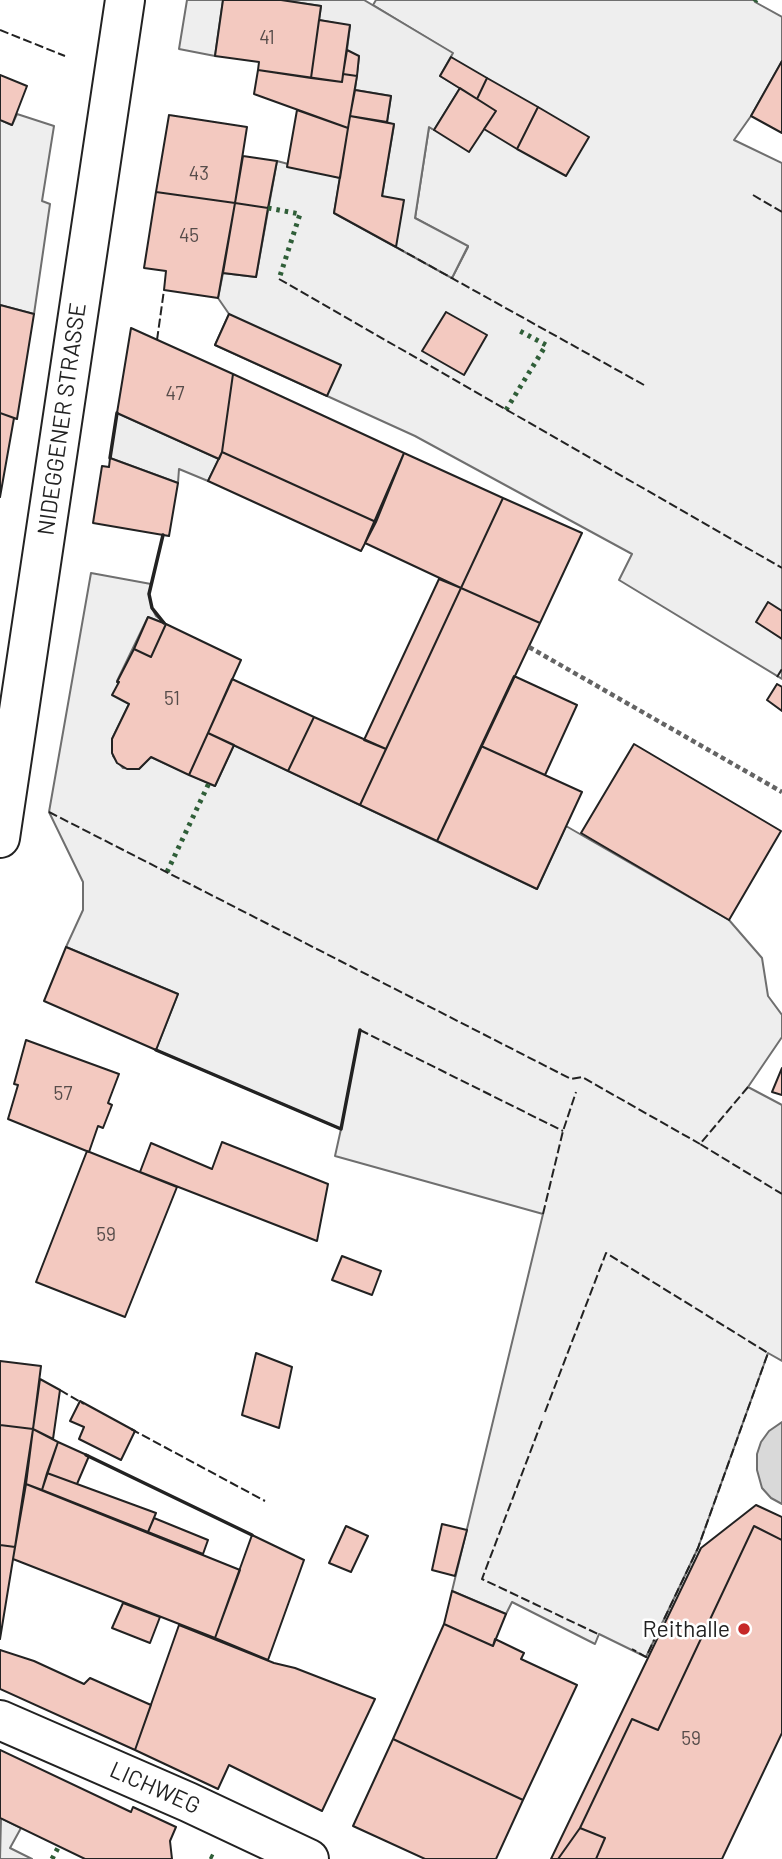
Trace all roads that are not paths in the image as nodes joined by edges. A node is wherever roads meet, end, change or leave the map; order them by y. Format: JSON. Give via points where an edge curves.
{"nodes":[{"id":1,"x":125,"y":0,"type":"edge"},
{"id":2,"x":0,"y":838,"type":"edge"},
{"id":3,"x":0,"y":1720,"type":"edge"},
{"id":4,"x":309,"y":1859,"type":"edge"}],
"edges":[{"from":1,"to":2,"type":"street","name":"NIDEGGENER STRASSE"},
{"from":3,"to":4,"type":"street","name":"LICHWEG"}]}
